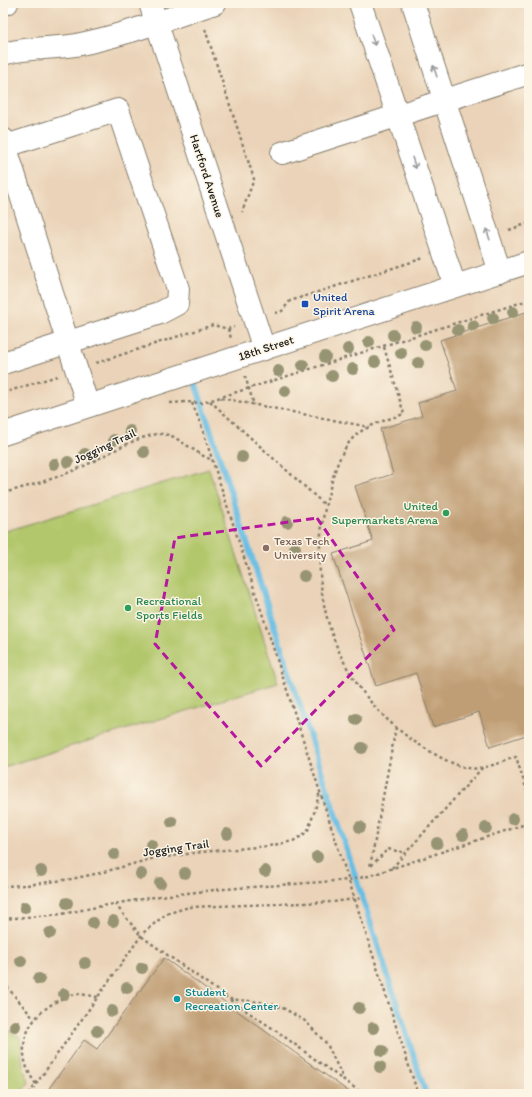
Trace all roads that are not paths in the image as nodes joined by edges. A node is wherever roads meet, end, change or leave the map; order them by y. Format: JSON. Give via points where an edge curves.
{"nodes":[{"id":1,"x":7,"y":3,"type":"edge"},
{"id":2,"x":215,"y":3,"type":"edge"},
{"id":3,"x":360,"y":3,"type":"edge"},
{"id":4,"x":413,"y":3,"type":"edge"},
{"id":5,"x":3,"y":4,"type":"edge"},
{"id":6,"x":153,"y":13,"type":"edge"},
{"id":7,"x":3,"y":54,"type":"edge"},
{"id":8,"x":529,"y":73,"type":"edge"},
{"id":9,"x":445,"y":100,"type":"junction"},
{"id":10,"x":398,"y":116,"type":"junction"},
{"id":11,"x":4,"y":144,"type":"edge"},
{"id":12,"x":282,"y":153,"type":"dead end"},
{"id":13,"x":529,"y":262,"type":"edge"},
{"id":14,"x":500,"y":272,"type":"junction"},
{"id":15,"x":455,"y":286,"type":"junction"},
{"id":16,"x":68,"y":341,"type":"junction"},
{"id":17,"x":264,"y":349,"type":"junction"},
{"id":18,"x":3,"y":362,"type":"edge"},
{"id":19,"x":88,"y":406,"type":"junction"},
{"id":20,"x":3,"y":434,"type":"edge"}],
"edges":[{"from":1,"to":5,"type":"street"},
{"from":2,"to":6,"type":"street"},
{"from":3,"to":10,"type":"street","one_way":true},
{"from":9,"to":4,"type":"street","one_way":true},
{"from":6,"to":7,"type":"street","via":[[102,39]]},
{"from":6,"to":17,"type":"street","name":"Hartford Avenue"},
{"from":8,"to":9,"type":"street"},
{"from":9,"to":10,"type":"street"},
{"from":14,"to":9,"type":"street","one_way":true},
{"from":10,"to":12,"type":"street"},
{"from":10,"to":15,"type":"street","one_way":true},
{"from":11,"to":16,"type":"street"},
{"from":11,"to":16,"type":"street","via":[[118,110],[178,289],[176,304],[160,313]]},
{"from":13,"to":14,"type":"street","name":"18th Street"},
{"from":14,"to":15,"type":"street","name":"18th Street"},
{"from":15,"to":17,"type":"street","name":"18th Street"},
{"from":16,"to":18,"type":"street"},
{"from":16,"to":19,"type":"street"},
{"from":17,"to":19,"type":"street","name":"18th Street"},
{"from":19,"to":20,"type":"street","name":"18th Street"}]}
